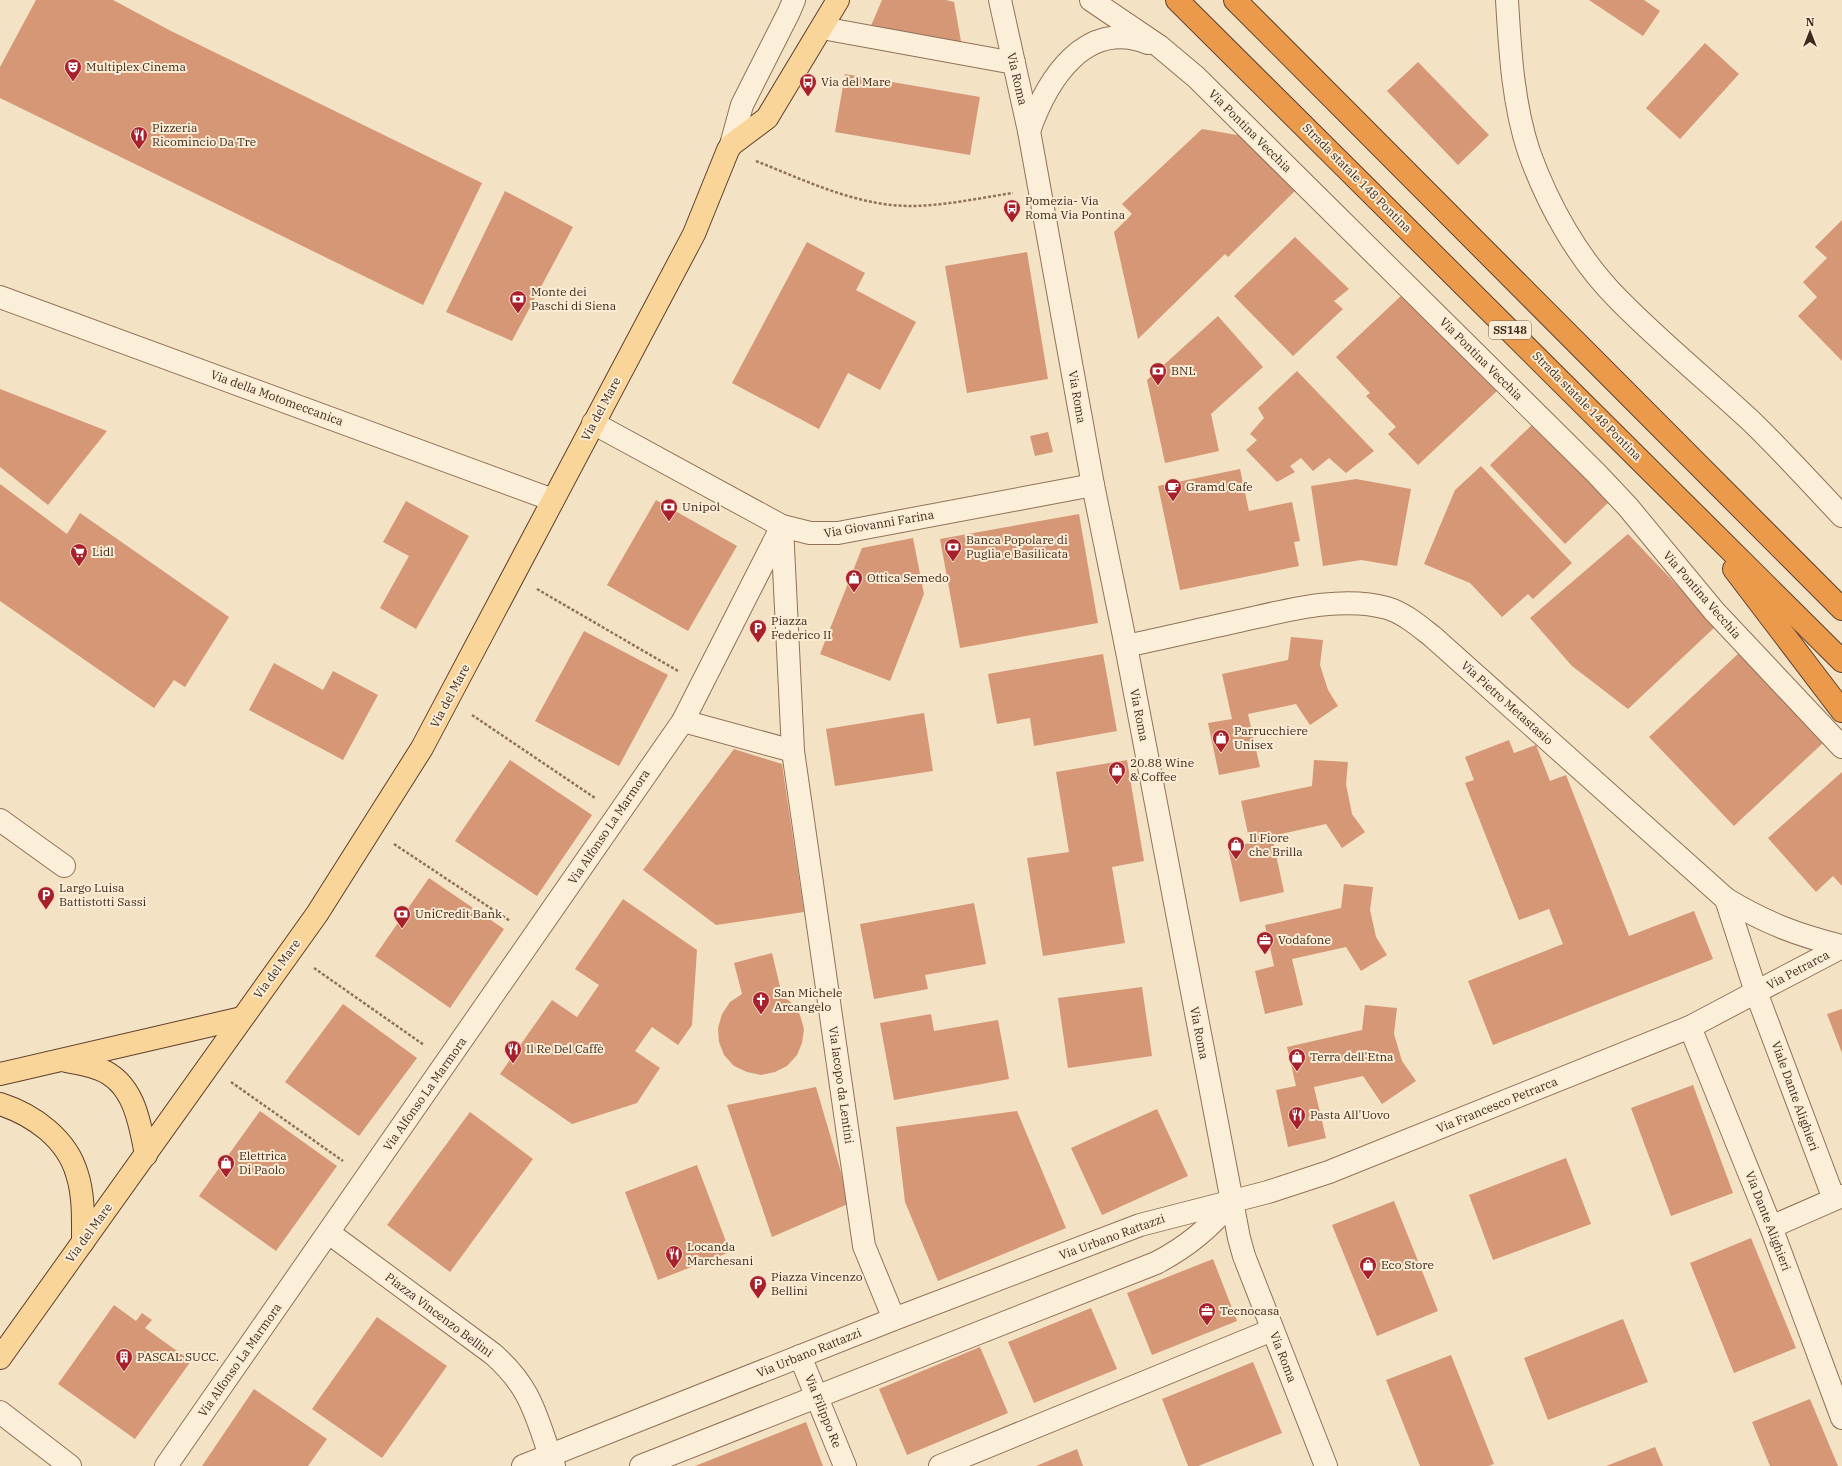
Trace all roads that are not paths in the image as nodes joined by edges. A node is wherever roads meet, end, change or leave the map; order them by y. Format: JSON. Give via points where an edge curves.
{"nodes":[{"id":1,"x":794,"y":0,"type":"edge"},
{"id":2,"x":838,"y":0,"type":"edge"},
{"id":3,"x":999,"y":0,"type":"edge"},
{"id":4,"x":1091,"y":0,"type":"edge"},
{"id":5,"x":1177,"y":0,"type":"edge"},
{"id":6,"x":1235,"y":0,"type":"edge"},
{"id":7,"x":1507,"y":0,"type":"edge"},
{"id":8,"x":822,"y":28,"type":"junction"},
{"id":9,"x":1174,"y":58,"type":"junction"},
{"id":10,"x":1014,"y":63,"type":"junction"},
{"id":11,"x":1029,"y":131,"type":"junction"},
{"id":12,"x":729,"y":148,"type":"junction"},
{"id":13,"x":0,"y":297,"type":"edge"},
{"id":14,"x":593,"y":423,"type":"junction"},
{"id":15,"x":1093,"y":485,"type":"junction"},
{"id":16,"x":554,"y":500,"type":"junction"},
{"id":17,"x":1681,"y":500,"type":"junction"},
{"id":18,"x":1842,"y":516,"type":"edge"},
{"id":19,"x":782,"y":526,"type":"junction"},
{"id":20,"x":1842,"y":609,"type":"edge"},
{"id":21,"x":1126,"y":646,"type":"junction"},
{"id":22,"x":1842,"y":661,"type":"edge"},
{"id":23,"x":1842,"y":711,"type":"edge"},
{"id":24,"x":683,"y":721,"type":"junction"},
{"id":25,"x":1842,"y":747,"type":"edge"},
{"id":26,"x":793,"y":751,"type":"junction"},
{"id":27,"x":0,"y":820,"type":"edge"},
{"id":28,"x":64,"y":866,"type":"dead end"},
{"id":29,"x":1726,"y":898,"type":"junction"},
{"id":30,"x":1842,"y":946,"type":"edge"},
{"id":31,"x":1756,"y":992,"type":"junction"},
{"id":32,"x":242,"y":1018,"type":"junction"},
{"id":33,"x":1690,"y":1027,"type":"junction"},
{"id":34,"x":61,"y":1060,"type":"junction"},
{"id":35,"x":0,"y":1074,"type":"edge"},
{"id":36,"x":0,"y":1104,"type":"edge"},
{"id":37,"x":146,"y":1155,"type":"junction"},
{"id":38,"x":1838,"y":1197,"type":"edge"},
{"id":39,"x":1231,"y":1202,"type":"junction"},
{"id":40,"x":1771,"y":1227,"type":"junction"},
{"id":41,"x":329,"y":1233,"type":"junction"},
{"id":42,"x":83,"y":1242,"type":"junction"},
{"id":43,"x":894,"y":1319,"type":"junction"},
{"id":44,"x":1272,"y":1330,"type":"junction"},
{"id":45,"x":800,"y":1356,"type":"junction"},
{"id":46,"x":0,"y":1358,"type":"edge"},
{"id":47,"x":817,"y":1396,"type":"junction"},
{"id":48,"x":0,"y":1412,"type":"edge"},
{"id":49,"x":1842,"y":1418,"type":"edge"},
{"id":50,"x":552,"y":1461,"type":"edge"},
{"id":51,"x":70,"y":1466,"type":"edge"},
{"id":52,"x":166,"y":1466,"type":"edge"},
{"id":53,"x":522,"y":1466,"type":"edge"},
{"id":54,"x":641,"y":1466,"type":"edge"},
{"id":55,"x":845,"y":1466,"type":"edge"},
{"id":56,"x":940,"y":1466,"type":"edge"},
{"id":57,"x":1326,"y":1466,"type":"edge"}],
"edges":[{"from":1,"to":12,"type":"street","via":[[742,105]]},
{"from":2,"to":8,"type":"main road"},
{"from":3,"to":10,"type":"street","name":"Via Roma"},
{"from":4,"to":9,"type":"street","name":"Via Pontina Vecchia"},
{"from":5,"to":17,"type":"highway","name":"Strada statale 148 Pontina","number":"SS148"},
{"from":6,"to":20,"type":"highway","number":"SS148"},
{"from":7,"to":18,"type":"street","via":[[1510,60],[1529,151],[1544,189],[1569,235],[1590,267],[1618,299],[1752,422]]},
{"from":8,"to":10,"type":"street"},
{"from":8,"to":12,"type":"main road","via":[[767,118]]},
{"from":9,"to":11,"type":"street","via":[[1153,45],[1134,38],[1116,37],[1094,43],[1076,55],[1054,79],[1038,106]]},
{"from":9,"to":25,"type":"street","name":"Via Pontina Vecchia","via":[[1208,88],[1596,473],[1628,507],[1714,611]]},
{"from":10,"to":11,"type":"street","name":"Via Roma"},
{"from":11,"to":15,"type":"street","name":"Via Roma"},
{"from":12,"to":14,"type":"main road","name":"Via del Mare","via":[[694,234]]},
{"from":13,"to":16,"type":"street","name":"Via della Motomeccanica"},
{"from":14,"to":16,"type":"main road","name":"Via del Mare"},
{"from":14,"to":19,"type":"street","name":"Via Giovanni Farina"},
{"from":15,"to":19,"type":"street","name":"Via Giovanni Farina","via":[[830,534]]},
{"from":15,"to":21,"type":"street","name":"Via Roma"},
{"from":16,"to":32,"type":"main road","name":"Via del Mare","via":[[422,748],[317,914]]},
{"from":17,"to":22,"type":"highway","name":"Strada statale 148 Pontina","number":"SS148"},
{"from":17,"to":23,"type":"highway"},
{"from":19,"to":24,"type":"street"},
{"from":19,"to":26,"type":"street"},
{"from":21,"to":29,"type":"street","name":"Via Pietro Metastasio","via":[[1308,607],[1358,603],[1394,610],[1433,636]]},
{"from":21,"to":39,"type":"street","name":"Via Roma"},
{"from":24,"to":26,"type":"street"},
{"from":24,"to":41,"type":"street","name":"Via Alfonso La Marmora"},
{"from":26,"to":43,"type":"street","name":"Via Iacopo da Lentini","via":[[864,1246]]},
{"from":27,"to":28,"type":"street"},
{"from":29,"to":30,"type":"street","name":"Via Pietro Metastasio","via":[[1767,922],[1794,933]]},
{"from":29,"to":31,"type":"street","name":"Via Petrarca"},
{"from":30,"to":31,"type":"street","name":"Via Petrarca"},
{"from":31,"to":33,"type":"street","name":"Via Francesco Petrarca"},
{"from":31,"to":38,"type":"street","name":"Viale Dante Alighieri"},
{"from":32,"to":34,"type":"main road"},
{"from":32,"to":37,"type":"main road","name":"Via del Mare"},
{"from":33,"to":39,"type":"street","name":"Via Francesco Petrarca","via":[[1329,1172]]},
{"from":33,"to":40,"type":"street","name":"Via Dante Alighieri"},
{"from":34,"to":35,"type":"main road"},
{"from":34,"to":37,"type":"main road","via":[[100,1069],[118,1080],[134,1106]]},
{"from":36,"to":42,"type":"main road","via":[[31,1117],[68,1153],[78,1176]]},
{"from":37,"to":42,"type":"main road","name":"Via del Mare"},
{"from":38,"to":40,"type":"street"},
{"from":39,"to":43,"type":"street","name":"Via Urbano Rattazzi","via":[[1140,1225]]},
{"from":39,"to":44,"type":"street","name":"Via Roma","via":[[1244,1256]]},
{"from":39,"to":47,"type":"street","via":[[1209,1226],[1182,1248],[1156,1263]]},
{"from":40,"to":49,"type":"street","name":"Via Dante Alighieri"},
{"from":41,"to":50,"type":"street","name":"Piazza Vincenzo Bellini","via":[[494,1354],[508,1368],[532,1402]]},
{"from":41,"to":52,"type":"street","name":"Via Alfonso La Marmora"},
{"from":42,"to":46,"type":"main road","name":"Via del Mare"},
{"from":43,"to":45,"type":"street","name":"Via Urbano Rattazzi"},
{"from":44,"to":56,"type":"street"},
{"from":44,"to":57,"type":"street","name":"Via Roma"},
{"from":45,"to":47,"type":"street","name":"Via Filippo Re"},
{"from":45,"to":50,"type":"street","name":"Via Urbano Rattazzi"},
{"from":47,"to":54,"type":"street"},
{"from":47,"to":55,"type":"street","name":"Via Filippo Re"},
{"from":48,"to":51,"type":"street"},
{"from":50,"to":53,"type":"street","name":"Via Urbano Rattazzi"}]}
